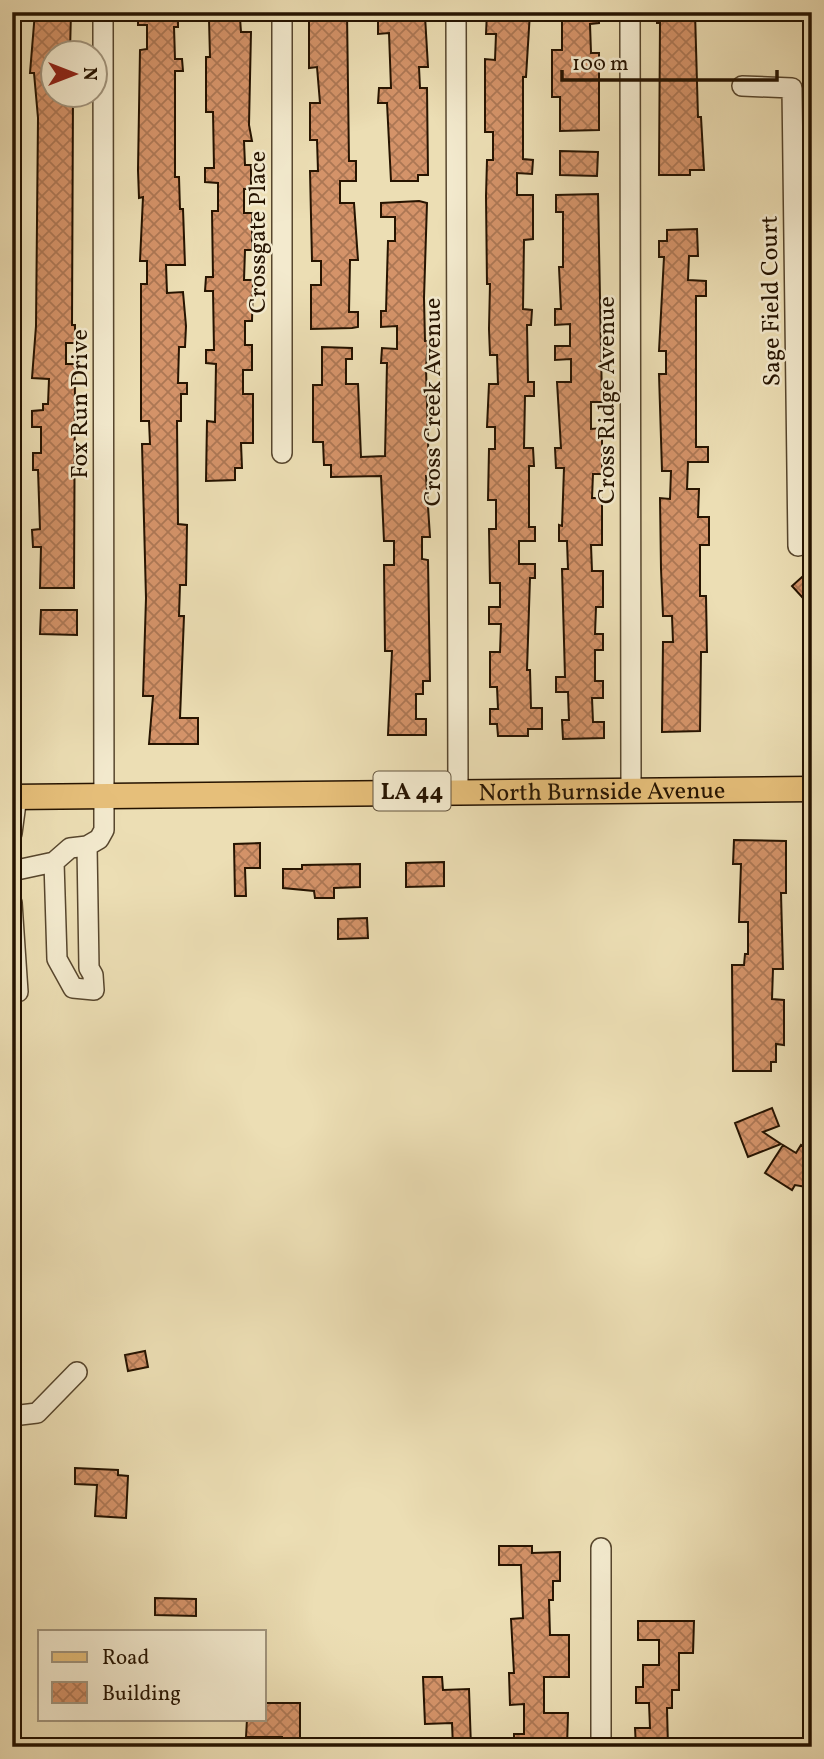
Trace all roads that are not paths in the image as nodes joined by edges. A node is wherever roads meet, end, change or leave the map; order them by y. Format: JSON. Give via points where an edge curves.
{"nodes":[{"id":1,"x":103,"y":12,"type":"edge"},
{"id":2,"x":282,"y":12,"type":"edge"},
{"id":3,"x":456,"y":12,"type":"edge"},
{"id":4,"x":630,"y":12,"type":"edge"},
{"id":5,"x":742,"y":86,"type":"dead end"},
{"id":6,"x":282,"y":453,"type":"dead end"},
{"id":7,"x":812,"y":534,"type":"edge"},
{"id":8,"x":631,"y":788,"type":"junction"},
{"id":9,"x":812,"y":789,"type":"edge"},
{"id":10,"x":458,"y":791,"type":"junction"},
{"id":11,"x":104,"y":795,"type":"junction"},
{"id":12,"x":14,"y":797,"type":"edge"},
{"id":13,"x":12,"y":832,"type":"edge"},
{"id":14,"x":87,"y":846,"type":"junction"},
{"id":15,"x":54,"y":862,"type":"junction"},
{"id":16,"x":12,"y":871,"type":"edge"},
{"id":17,"x":12,"y":903,"type":"edge"},
{"id":18,"x":12,"y":993,"type":"edge"},
{"id":19,"x":77,"y":1372,"type":"dead end"},
{"id":20,"x":12,"y":1416,"type":"edge"},
{"id":21,"x":601,"y":1548,"type":"dead end"},
{"id":22,"x":601,"y":1747,"type":"edge"}],
"edges":[{"from":1,"to":11,"type":"street","name":"Fox Run Drive"},
{"from":2,"to":6,"type":"street","name":"Crossgate Place"},
{"from":3,"to":10,"type":"street","name":"Cross Creek Avenue"},
{"from":4,"to":8,"type":"street","name":"Cross Ridge Avenue"},
{"from":5,"to":7,"type":"street","name":"Sage Field Court","via":[[792,88],[797,546]]},
{"from":8,"to":9,"type":"main road","name":"North Burnside Avenue","number":"LA 44"},
{"from":8,"to":10,"type":"main road","name":"North Burnside Avenue","number":"LA 44"},
{"from":10,"to":11,"type":"main road","name":"North Burnside Avenue","number":"LA 44"},
{"from":11,"to":12,"type":"main road","name":"North Burnside Avenue","number":"LA 44"},
{"from":11,"to":14,"type":"street","name":"Fox Run Drive","via":[[103,835]]},
{"from":12,"to":13,"type":"street"},
{"from":14,"to":15,"type":"street","via":[[70,848]]},
{"from":14,"to":15,"type":"street","via":[[89,968],[94,990],[73,988],[57,959]]},
{"from":15,"to":16,"type":"street"},
{"from":17,"to":18,"type":"street","via":[[18,992]]},
{"from":19,"to":20,"type":"street","via":[[37,1413]]},
{"from":21,"to":22,"type":"street"}]}
